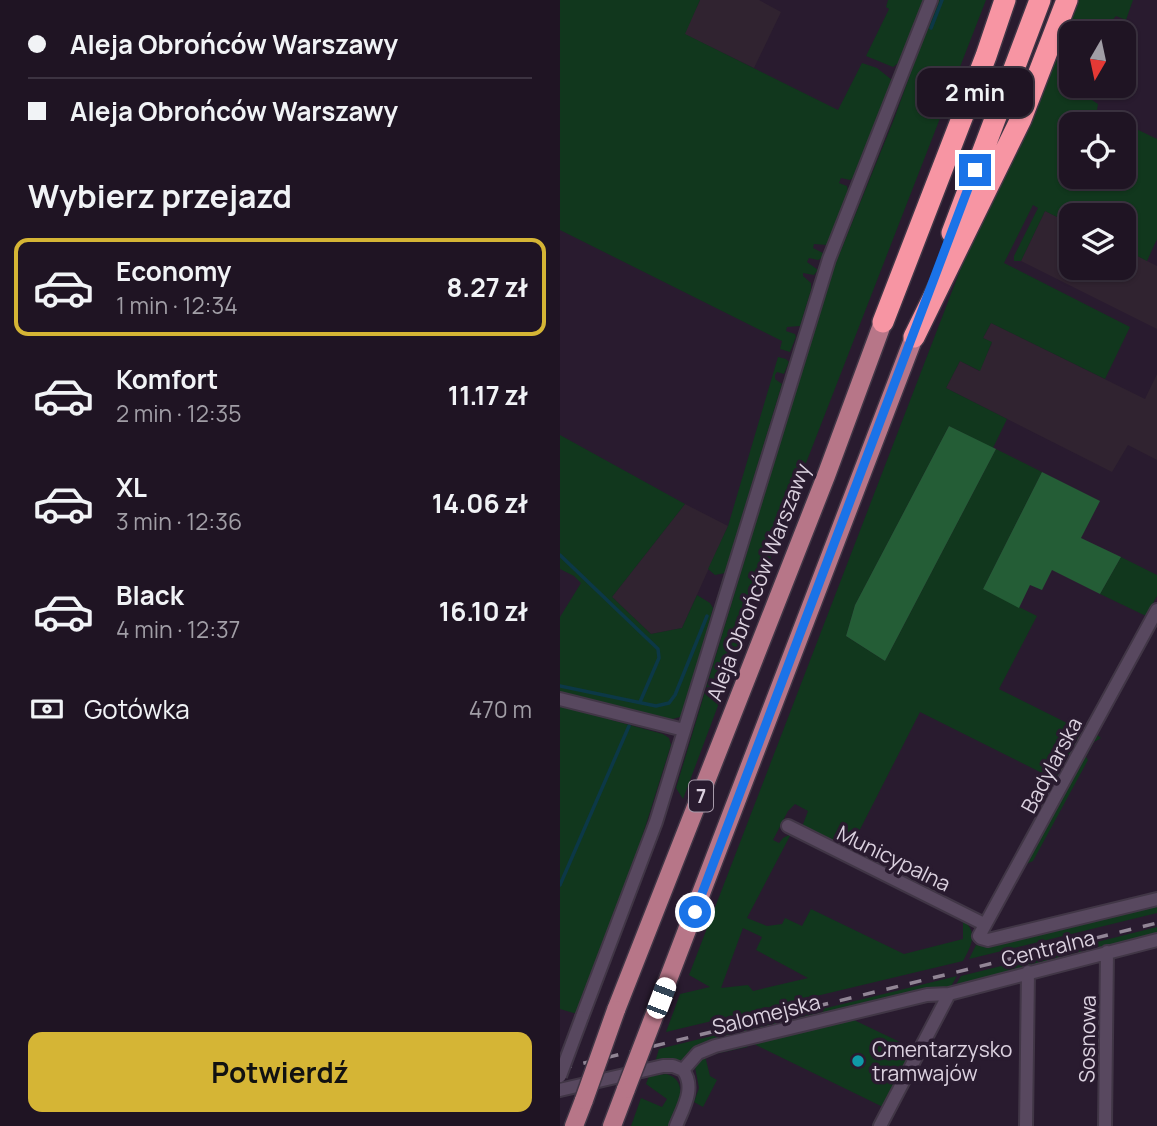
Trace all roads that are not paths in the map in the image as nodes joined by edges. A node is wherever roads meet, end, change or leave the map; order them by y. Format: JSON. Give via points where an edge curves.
{"nodes":[{"id":1,"x":931,"y":0,"type":"edge"},
{"id":2,"x":1007,"y":0,"type":"edge"},
{"id":3,"x":1040,"y":0,"type":"edge"},
{"id":4,"x":1067,"y":0,"type":"edge"},
{"id":5,"x":883,"y":322,"type":"joint"},
{"id":6,"x":914,"y":337,"type":"junction"},
{"id":7,"x":1157,"y":610,"type":"edge"},
{"id":8,"x":560,"y":699,"type":"edge"},
{"id":9,"x":684,"y":730,"type":"junction"},
{"id":10,"x":788,"y":826,"type":"dead end"},
{"id":11,"x":1157,"y":899,"type":"edge"},
{"id":12,"x":984,"y":924,"type":"junction"},
{"id":13,"x":981,"y":939,"type":"joint"},
{"id":14,"x":1157,"y":940,"type":"edge"},
{"id":15,"x":1107,"y":953,"type":"junction"},
{"id":16,"x":1028,"y":972,"type":"junction"},
{"id":17,"x":949,"y":994,"type":"junction"},
{"id":18,"x":683,"y":1070,"type":"junction"},
{"id":19,"x":560,"y":1076,"type":"edge"},
{"id":20,"x":560,"y":1090,"type":"edge"},
{"id":21,"x":574,"y":1126,"type":"edge"},
{"id":22,"x":612,"y":1126,"type":"edge"},
{"id":23,"x":676,"y":1126,"type":"edge"},
{"id":24,"x":880,"y":1126,"type":"edge"},
{"id":25,"x":1026,"y":1126,"type":"edge"},
{"id":26,"x":1105,"y":1126,"type":"edge"}],
"edges":[{"from":1,"to":9,"type":"street","via":[[829,259]]},
{"from":2,"to":5,"type":"highway","name":"Aleja Obrońców Warszawy"},
{"from":3,"to":6,"type":"highway"},
{"from":4,"to":6,"type":"highway","via":[[1021,119]]},
{"from":5,"to":21,"type":"main road","name":"Aleja Obrońców Warszawy","number":"7","bridge":true},
{"from":6,"to":22,"type":"main road","number":"7","bridge":true},
{"from":7,"to":12,"type":"street","name":"Badylarska"},
{"from":8,"to":9,"type":"street"},
{"from":9,"to":19,"type":"street","bridge":true,"via":[[656,822]]},
{"from":10,"to":12,"type":"street","name":"Municypalna"},
{"from":11,"to":13,"type":"street","name":"Centralna"},
{"from":12,"to":13,"type":"street","name":"Badylarska"},
{"from":14,"to":15,"type":"street","name":"Centralna"},
{"from":15,"to":16,"type":"street","name":"Centralna"},
{"from":15,"to":26,"type":"street","name":"Sosnowa"},
{"from":16,"to":17,"type":"street","name":"Centralna"},
{"from":16,"to":25,"type":"street"},
{"from":17,"to":18,"type":"street","name":"Salomejska","via":[[928,995],[715,1046],[693,1057]]},
{"from":17,"to":24,"type":"street"},
{"from":18,"to":20,"type":"street","via":[[663,1066]]},
{"from":18,"to":23,"type":"street","via":[[690,1088]]}]}
